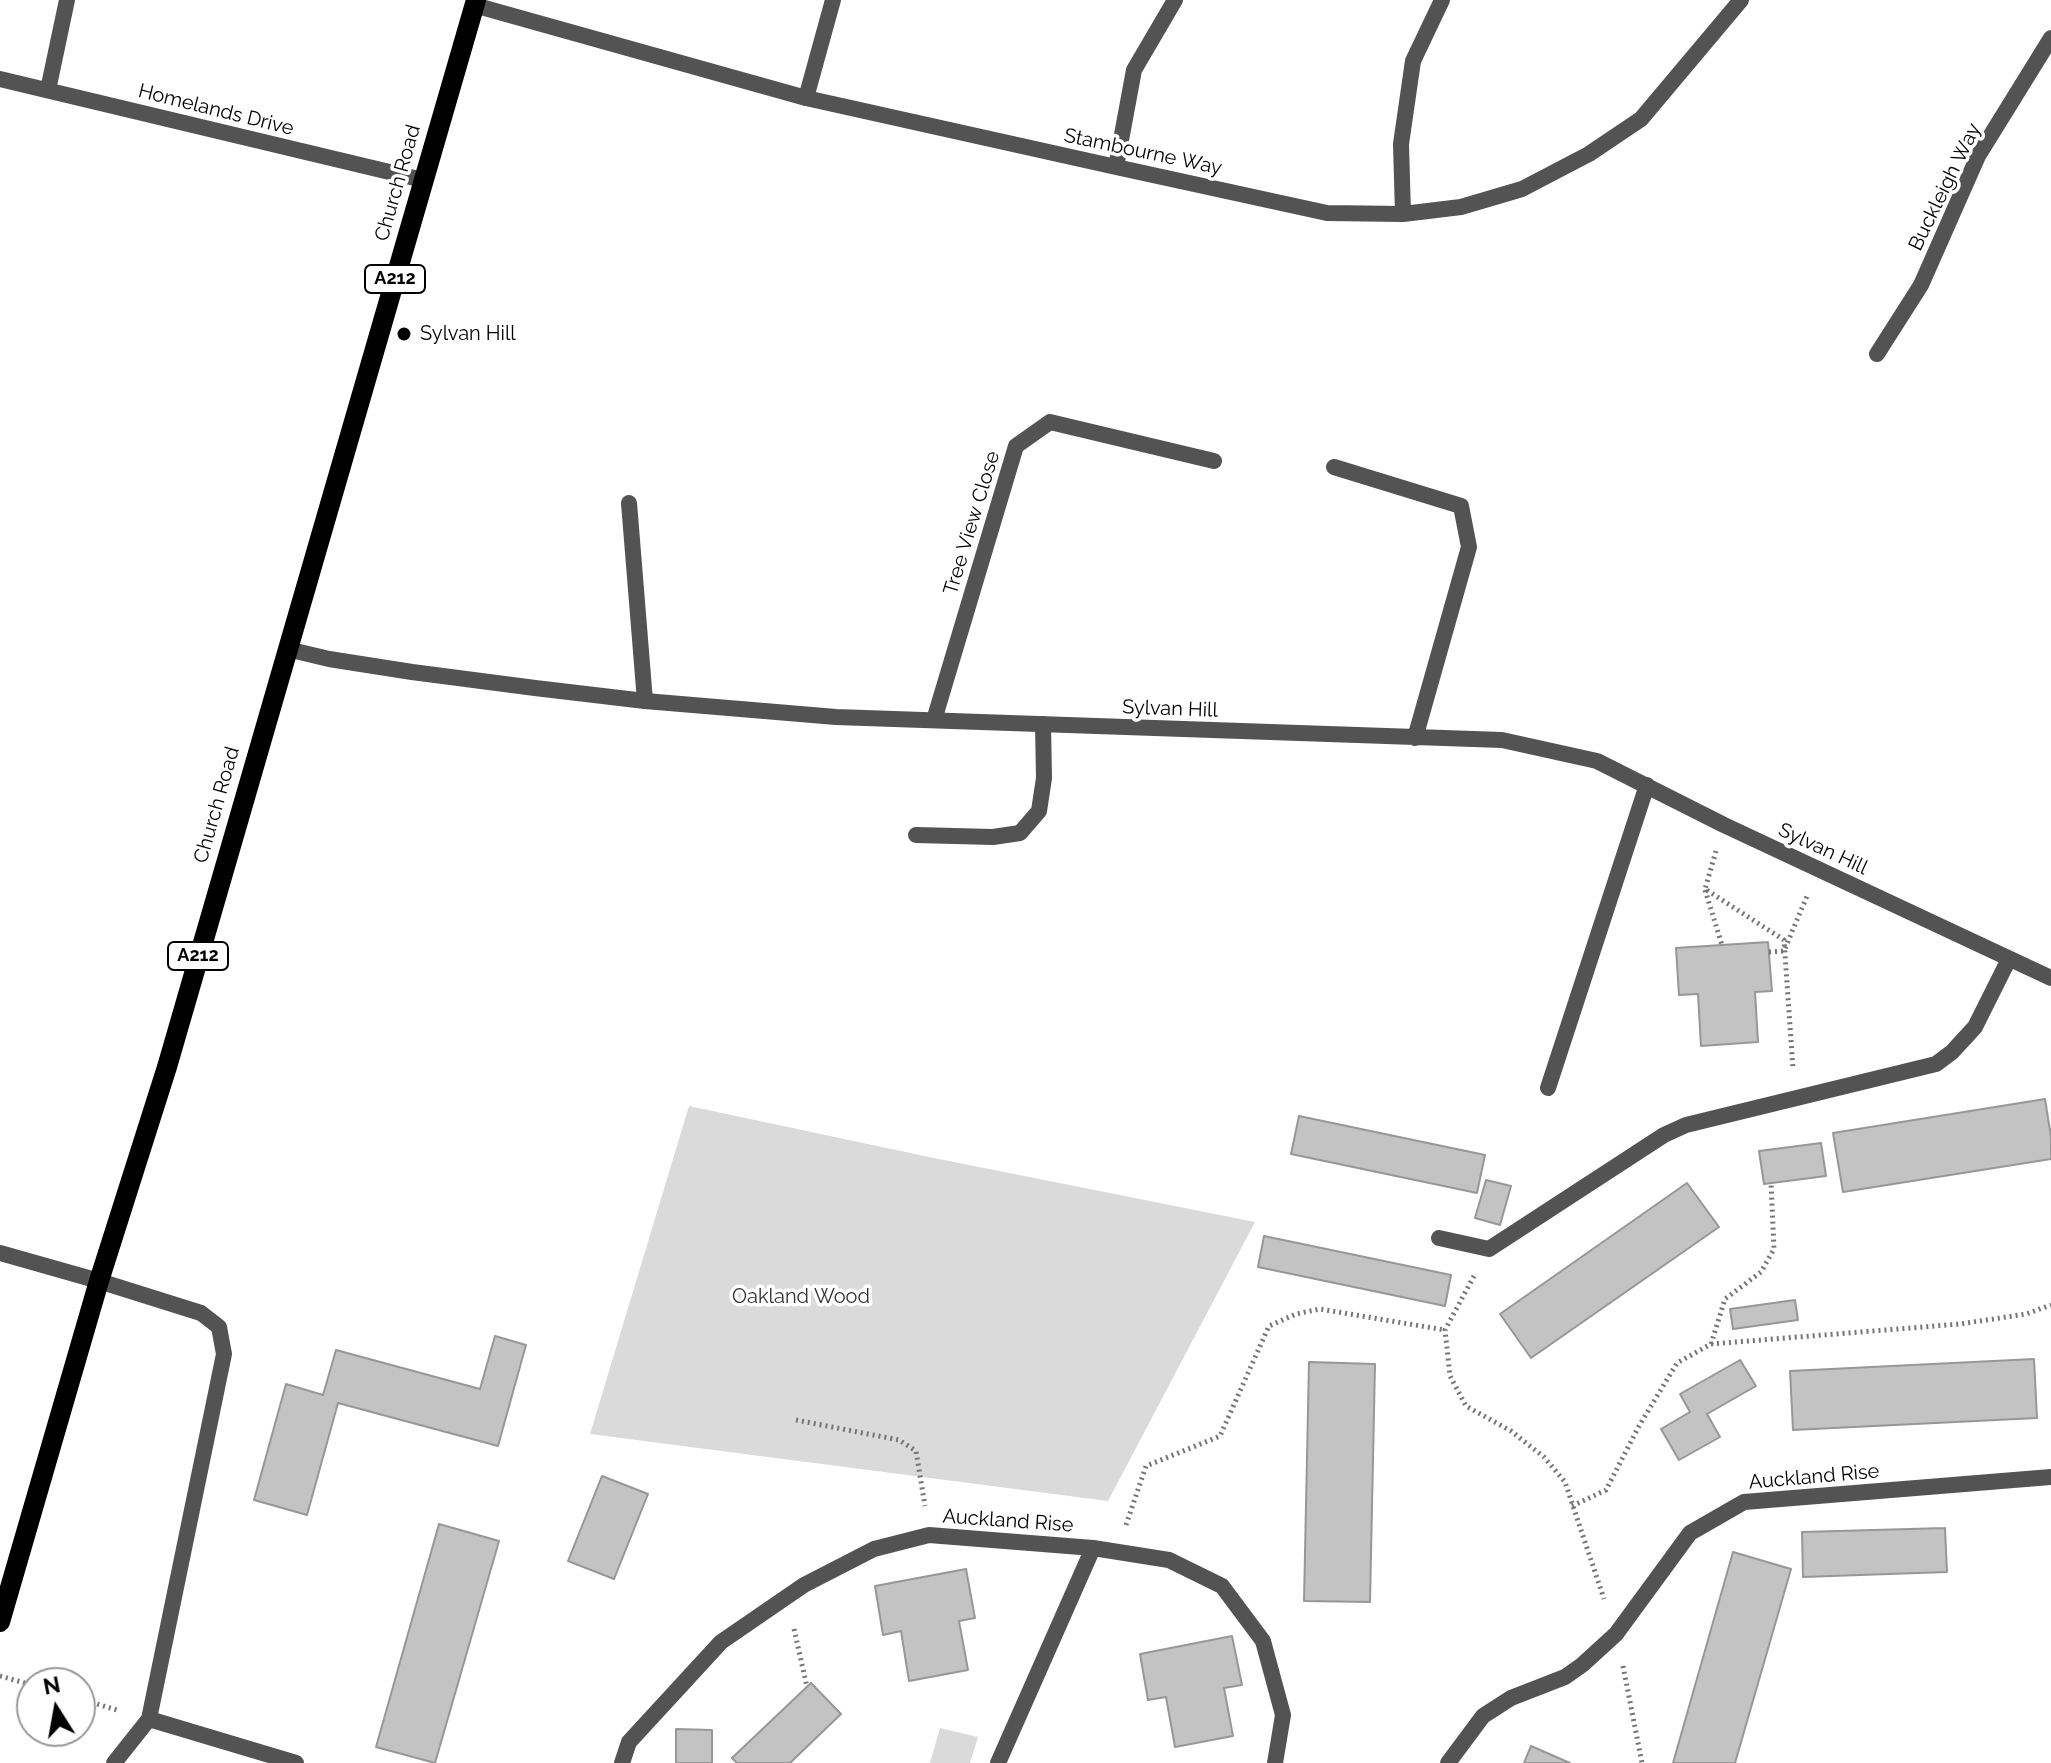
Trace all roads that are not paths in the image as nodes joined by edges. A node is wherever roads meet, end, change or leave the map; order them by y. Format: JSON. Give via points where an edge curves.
{"nodes":[{"id":1,"x":67,"y":0,"type":"edge"},
{"id":2,"x":833,"y":0,"type":"edge"},
{"id":3,"x":1175,"y":0,"type":"edge"},
{"id":4,"x":1442,"y":0,"type":"edge"},
{"id":5,"x":1741,"y":0,"type":"edge"},
{"id":6,"x":475,"y":2,"type":"edge"},
{"id":7,"x":2051,"y":38,"type":"edge"},
{"id":8,"x":0,"y":79,"type":"edge"},
{"id":9,"x":48,"y":90,"type":"junction"},
{"id":10,"x":806,"y":98,"type":"junction"},
{"id":11,"x":1116,"y":167,"type":"junction"},
{"id":12,"x":423,"y":180,"type":"junction"},
{"id":13,"x":1403,"y":214,"type":"junction"},
{"id":14,"x":1877,"y":354,"type":"dead end"},
{"id":15,"x":1214,"y":461,"type":"dead end"},
{"id":16,"x":1334,"y":467,"type":"dead end"},
{"id":17,"x":629,"y":503,"type":"dead end"},
{"id":18,"x":287,"y":649,"type":"junction"},
{"id":19,"x":645,"y":701,"type":"junction"},
{"id":20,"x":934,"y":720,"type":"junction"},
{"id":21,"x":1043,"y":724,"type":"junction"},
{"id":22,"x":1415,"y":738,"type":"junction"},
{"id":23,"x":1647,"y":785,"type":"junction"},
{"id":24,"x":916,"y":835,"type":"dead end"},
{"id":25,"x":2009,"y":959,"type":"junction"},
{"id":26,"x":2051,"y":978,"type":"edge"},
{"id":27,"x":1548,"y":1088,"type":"dead end"},
{"id":28,"x":1439,"y":1238,"type":"dead end"},
{"id":29,"x":0,"y":1253,"type":"edge"},
{"id":30,"x":99,"y":1281,"type":"junction"},
{"id":31,"x":2051,"y":1477,"type":"edge"},
{"id":32,"x":1093,"y":1548,"type":"junction"},
{"id":33,"x":0,"y":1622,"type":"edge"},
{"id":34,"x":149,"y":1719,"type":"junction"},
{"id":35,"x":114,"y":1763,"type":"edge"},
{"id":36,"x":296,"y":1763,"type":"edge"},
{"id":37,"x":622,"y":1763,"type":"edge"},
{"id":38,"x":998,"y":1763,"type":"edge"},
{"id":39,"x":1275,"y":1763,"type":"edge"},
{"id":40,"x":1448,"y":1763,"type":"edge"}],
"edges":[{"from":1,"to":9,"type":"street"},
{"from":2,"to":10,"type":"street"},
{"from":3,"to":11,"type":"street","via":[[1134,70]]},
{"from":4,"to":13,"type":"street","via":[[1413,61],[1401,144]]},
{"from":5,"to":13,"type":"street","name":"Stambourne Way","via":[[1641,119],[1589,154],[1522,189],[1461,207]]},
{"from":6,"to":10,"type":"street","name":"Stambourne Way"},
{"from":6,"to":12,"type":"main road","name":"Church Road","number":"A212"},
{"from":7,"to":14,"type":"street","name":"Buckleigh Way","via":[[1978,156],[1921,285]]},
{"from":8,"to":9,"type":"street","name":"Homelands Drive"},
{"from":9,"to":12,"type":"street","name":"Homelands Drive"},
{"from":10,"to":11,"type":"street","name":"Stambourne Way"},
{"from":11,"to":13,"type":"street","name":"Stambourne Way","via":[[1327,213]]},
{"from":12,"to":18,"type":"main road","name":"Church Road","number":"A212"},
{"from":15,"to":20,"type":"street","name":"Tree View Close","via":[[1050,422],[1016,446]]},
{"from":16,"to":22,"type":"street","via":[[1461,506],[1469,547]]},
{"from":17,"to":19,"type":"street"},
{"from":18,"to":19,"type":"street","name":"Sylvan Hill","via":[[412,672]]},
{"from":18,"to":30,"type":"main road","name":"Church Road","number":"A212","via":[[167,1067]]},
{"from":19,"to":20,"type":"street","name":"Sylvan Hill"},
{"from":20,"to":21,"type":"street","name":"Sylvan Hill"},
{"from":21,"to":22,"type":"street","name":"Sylvan Hill"},
{"from":21,"to":24,"type":"street","via":[[1039,811],[1020,833]]},
{"from":22,"to":23,"type":"street","name":"Sylvan Hill","via":[[1502,740],[1597,761]]},
{"from":23,"to":25,"type":"street","name":"Sylvan Hill"},
{"from":23,"to":27,"type":"street"},
{"from":25,"to":26,"type":"street","name":"Sylvan Hill"},
{"from":25,"to":28,"type":"street","via":[[1975,1027],[1936,1064],[1686,1125],[1489,1249]]},
{"from":29,"to":30,"type":"street"},
{"from":30,"to":33,"type":"main road","name":"Church Road","number":"A212"},
{"from":30,"to":34,"type":"street","via":[[201,1313],[219,1327],[224,1354]]},
{"from":31,"to":40,"type":"street","name":"Auckland Rise","via":[[1744,1502],[1690,1533],[1616,1634],[1565,1677],[1511,1698],[1483,1716]]},
{"from":32,"to":37,"type":"street","name":"Auckland Rise","via":[[929,1535],[874,1549],[787,1596],[721,1642],[629,1742]]},
{"from":32,"to":38,"type":"street","name":"Auckland Rise"},
{"from":32,"to":39,"type":"street","name":"Auckland Rise","via":[[1169,1560],[1222,1586],[1263,1641],[1283,1715]]},
{"from":34,"to":35,"type":"street"},
{"from":34,"to":36,"type":"street"}]}
